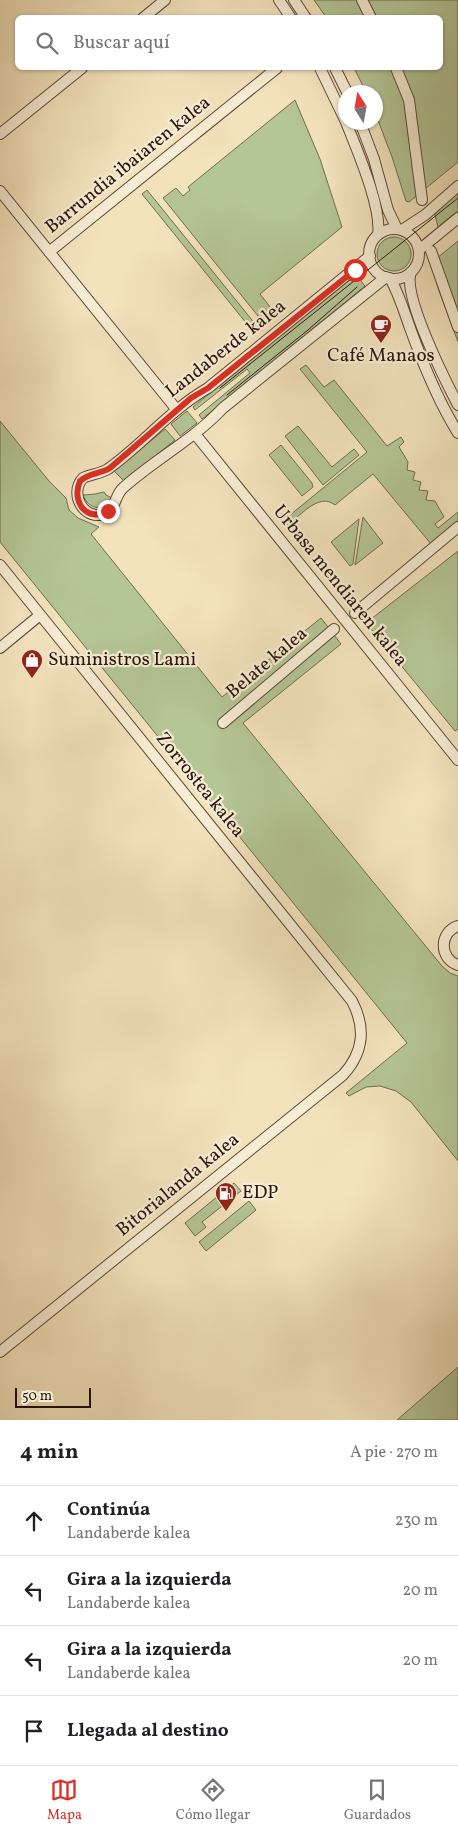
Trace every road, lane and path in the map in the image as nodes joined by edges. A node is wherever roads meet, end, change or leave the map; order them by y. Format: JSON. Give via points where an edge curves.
{"nodes":[{"id":1,"x":165,"y":0,"type":"edge"},
{"id":2,"x":279,"y":0,"type":"edge"},
{"id":3,"x":294,"y":0,"type":"edge"},
{"id":4,"x":362,"y":0,"type":"edge"},
{"id":5,"x":147,"y":15,"type":"edge"},
{"id":6,"x":289,"y":15,"type":"edge"},
{"id":7,"x":304,"y":15,"type":"edge"},
{"id":8,"x":370,"y":15,"type":"edge"},
{"id":9,"x":80,"y":70,"type":"edge"},
{"id":10,"x":274,"y":70,"type":"edge"},
{"id":11,"x":321,"y":70,"type":"edge"},
{"id":12,"x":336,"y":70,"type":"edge"},
{"id":13,"x":397,"y":70,"type":"edge"},
{"id":14,"x":344,"y":85,"type":"edge"},
{"id":15,"x":338,"y":105,"type":"edge"},
{"id":16,"x":349,"y":130,"type":"edge"},
{"id":17,"x":363,"y":130,"type":"edge"},
{"id":18,"x":0,"y":134,"type":"edge"},
{"id":19,"x":458,"y":186,"type":"edge"},
{"id":20,"x":0,"y":191,"type":"edge"},
{"id":21,"x":422,"y":200,"type":"dead end"},
{"id":22,"x":458,"y":218,"type":"edge"},
{"id":23,"x":399,"y":230,"type":"junction"},
{"id":24,"x":378,"y":235,"type":"junction"},
{"id":25,"x":419,"y":250,"type":"junction"},
{"id":26,"x":431,"y":251,"type":"dead end"},
{"id":27,"x":49,"y":252,"type":"junction"},
{"id":28,"x":370,"y":256,"type":"junction"},
{"id":29,"x":410,"y":272,"type":"junction"},
{"id":30,"x":388,"y":278,"type":"junction"},
{"id":31,"x":458,"y":327,"type":"edge"},
{"id":32,"x":458,"y":405,"type":"edge"},
{"id":33,"x":177,"y":410,"type":"junction"},
{"id":34,"x":458,"y":433,"type":"edge"},
{"id":35,"x":194,"y":434,"type":"junction"},
{"id":36,"x":458,"y":527,"type":"edge"},
{"id":37,"x":0,"y":565,"type":"edge"},
{"id":38,"x":355,"y":612,"type":"dead end"},
{"id":39,"x":40,"y":615,"type":"junction"},
{"id":40,"x":334,"y":628,"type":"dead end"},
{"id":41,"x":0,"y":648,"type":"edge"},
{"id":42,"x":222,"y":723,"type":"dead end"},
{"id":43,"x":458,"y":760,"type":"edge"},
{"id":44,"x":458,"y":926,"type":"edge"},
{"id":45,"x":458,"y":965,"type":"edge"},
{"id":46,"x":361,"y":1034,"type":"joint"},
{"id":47,"x":0,"y":1352,"type":"edge"}],
"edges":[{"from":1,"to":5,"type":"street"},
{"from":2,"to":6,"type":"street"},
{"from":3,"to":7,"type":"street"},
{"from":4,"to":8,"type":"street"},
{"from":9,"to":18,"type":"street"},
{"from":10,"to":27,"type":"street","name":"Barrundia ibaiaren kalea"},
{"from":11,"to":15,"type":"street"},
{"from":12,"to":14,"type":"street"},
{"from":13,"to":21,"type":"street","via":[[409,100]]},
{"from":16,"to":24,"type":"street","via":[[370,186],[380,225]]},
{"from":17,"to":23,"type":"street","via":[[388,210]]},
{"from":19,"to":23,"type":"street","via":[[425,215]]},
{"from":20,"to":27,"type":"street"},
{"from":22,"to":25,"type":"street"},
{"from":23,"to":24,"type":"street","via":[[387,230]]},
{"from":23,"to":25,"type":"street","via":[[412,236]]},
{"from":24,"to":28,"type":"street","via":[[373,241]]},
{"from":25,"to":29,"type":"street","via":[[417,262]]},
{"from":26,"to":31,"type":"street"},
{"from":27,"to":33,"type":"street"},
{"from":28,"to":30,"type":"street","via":[[373,267]]},
{"from":28,"to":33,"type":"street","name":"Landaberde kalea"},
{"from":29,"to":30,"type":"street","via":[[398,278]]},
{"from":29,"to":32,"type":"street","via":[[409,286],[422,326]]},
{"from":30,"to":34,"type":"street","via":[[397,290],[422,358]]},
{"from":30,"to":35,"type":"street","name":"Landaberde kalea"},
{"from":33,"to":35,"type":"street","name":"Landaberde kalea","via":[[110,468],[80,481],[77,495],[80,505],[92,514],[108,511],[123,488]]},
{"from":35,"to":43,"type":"street","name":"Urbasa mendiaren kalea"},
{"from":36,"to":38,"type":"street"},
{"from":37,"to":39,"type":"street","name":"Zorrostea kalea"},
{"from":39,"to":41,"type":"street"},
{"from":39,"to":46,"type":"street","name":"Zorrostea kalea","via":[[352,1001]]},
{"from":40,"to":42,"type":"street","name":"Belate kalea"},
{"from":44,"to":45,"type":"street","via":[[447,932],[443,941],[446,956]]},
{"from":46,"to":47,"type":"street","name":"Bitorialanda kalea","via":[[359,1049],[343,1075]]}]}
